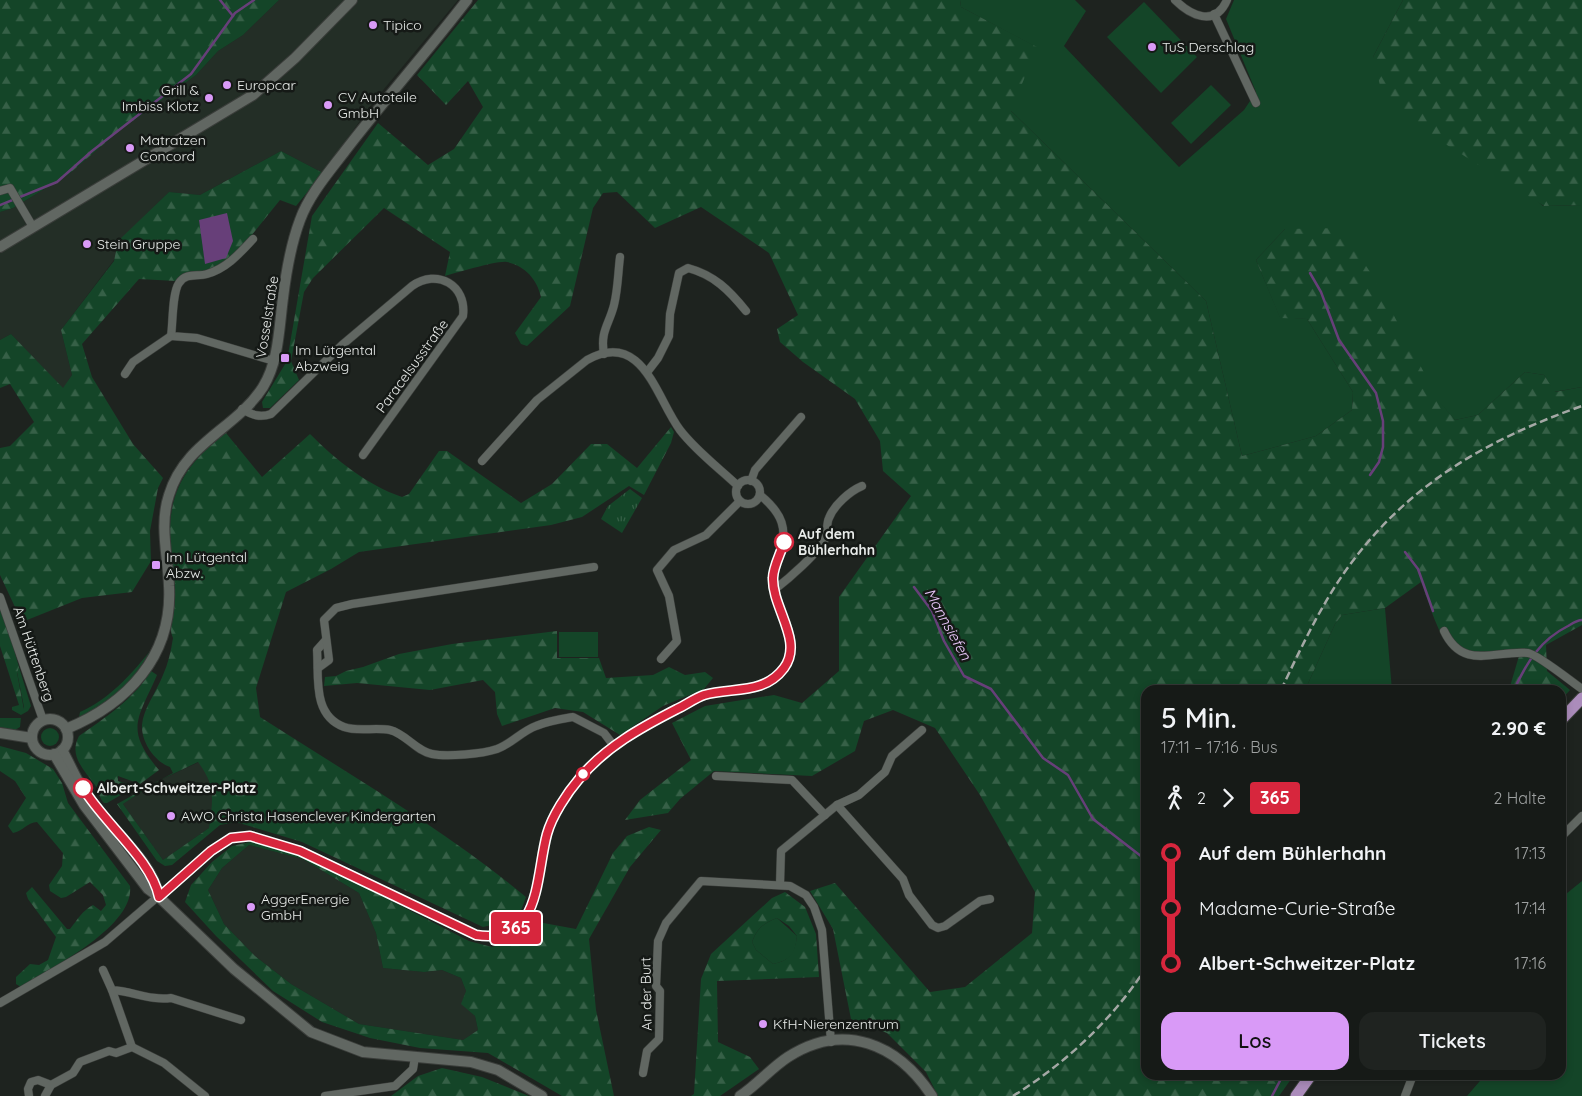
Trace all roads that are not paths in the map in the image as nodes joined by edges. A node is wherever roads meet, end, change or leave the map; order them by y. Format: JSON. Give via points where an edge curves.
{"nodes":[{"id":1,"x":352,"y":0,"type":"edge"},
{"id":2,"x":467,"y":0,"type":"edge"},
{"id":3,"x":1175,"y":0,"type":"edge"},
{"id":4,"x":1226,"y":0,"type":"edge"},
{"id":5,"x":1214,"y":14,"type":"junction"},
{"id":6,"x":1238,"y":67,"type":"junction"},
{"id":7,"x":1235,"y":78,"type":"dead end"},
{"id":8,"x":1256,"y":102,"type":"dead end"},
{"id":9,"x":0,"y":191,"type":"edge"},
{"id":10,"x":33,"y":227,"type":"junction"},
{"id":11,"x":253,"y":239,"type":"dead end"},
{"id":12,"x":0,"y":246,"type":"edge"},
{"id":13,"x":620,"y":257,"type":"dead end"},
{"id":14,"x":746,"y":311,"type":"dead end"},
{"id":15,"x":171,"y":336,"type":"junction"},
{"id":16,"x":604,"y":354,"type":"junction"},
{"id":17,"x":274,"y":362,"type":"junction"},
{"id":18,"x":648,"y":371,"type":"junction"},
{"id":19,"x":125,"y":374,"type":"dead end"},
{"id":20,"x":242,"y":409,"type":"junction"},
{"id":21,"x":801,"y":417,"type":"dead end"},
{"id":22,"x":363,"y":455,"type":"dead end"},
{"id":23,"x":482,"y":461,"type":"dead end"},
{"id":24,"x":751,"y":481,"type":"junction"},
{"id":25,"x":738,"y":486,"type":"junction"},
{"id":26,"x":862,"y":486,"type":"dead end"},
{"id":27,"x":760,"y":495,"type":"junction"},
{"id":28,"x":740,"y":501,"type":"junction"},
{"id":29,"x":594,"y":567,"type":"dead end"},
{"id":30,"x":774,"y":590,"type":"junction"},
{"id":31,"x":0,"y":597,"type":"edge"},
{"id":32,"x":1444,"y":631,"type":"dead end"},
{"id":33,"x":661,"y":659,"type":"dead end"},
{"id":34,"x":1582,"y":689,"type":"edge"},
{"id":35,"x":1582,"y":698,"type":"edge"},
{"id":36,"x":1566,"y":715,"type":"edge"},
{"id":37,"x":43,"y":720,"type":"junction"},
{"id":38,"x":66,"y":729,"type":"junction"},
{"id":39,"x":922,"y":730,"type":"dead end"},
{"id":40,"x":0,"y":733,"type":"edge"},
{"id":41,"x":32,"y":738,"type":"junction"},
{"id":42,"x":614,"y":746,"type":"junction"},
{"id":43,"x":58,"y":752,"type":"junction"},
{"id":44,"x":716,"y":776,"type":"dead end"},
{"id":45,"x":837,"y":805,"type":"junction"},
{"id":46,"x":825,"y":815,"type":"junction"},
{"id":47,"x":1582,"y":816,"type":"edge"},
{"id":48,"x":1566,"y":832,"type":"edge"},
{"id":49,"x":780,"y":884,"type":"junction"},
{"id":50,"x":159,"y":897,"type":"junction"},
{"id":51,"x":990,"y":899,"type":"dead end"},
{"id":52,"x":103,"y":970,"type":"dead end"},
{"id":53,"x":112,"y":990,"type":"junction"},
{"id":54,"x":0,"y":1002,"type":"edge"},
{"id":55,"x":240,"y":1020,"type":"dead end"},
{"id":56,"x":831,"y":1042,"type":"junction"},
{"id":57,"x":132,"y":1047,"type":"junction"},
{"id":58,"x":415,"y":1057,"type":"junction"},
{"id":59,"x":643,"y":1074,"type":"dead end"},
{"id":60,"x":1308,"y":1080,"type":"edge"},
{"id":61,"x":1411,"y":1080,"type":"edge"},
{"id":62,"x":51,"y":1085,"type":"junction"},
{"id":63,"x":29,"y":1096,"type":"edge"},
{"id":64,"x":45,"y":1096,"type":"edge"},
{"id":65,"x":205,"y":1096,"type":"edge"},
{"id":66,"x":324,"y":1096,"type":"edge"},
{"id":67,"x":542,"y":1096,"type":"edge"},
{"id":68,"x":740,"y":1096,"type":"edge"},
{"id":69,"x":932,"y":1096,"type":"edge"},
{"id":70,"x":1296,"y":1096,"type":"edge"},
{"id":71,"x":1405,"y":1096,"type":"edge"}],
"edges":[{"from":1,"to":10,"type":"street","via":[[253,95]]},
{"from":2,"to":17,"type":"street","name":"Vosselstraße","via":[[360,132],[304,210],[295,235]]},
{"from":3,"to":5,"type":"street","via":[[1194,16]]},
{"from":4,"to":5,"type":"street"},
{"from":5,"to":6,"type":"street"},
{"from":6,"to":7,"type":"street"},
{"from":6,"to":8,"type":"street"},
{"from":9,"to":10,"type":"street","via":[[10,188]]},
{"from":10,"to":12,"type":"street"},
{"from":11,"to":15,"type":"street","via":[[227,266],[205,275],[192,274],[180,281]]},
{"from":13,"to":16,"type":"street","via":[[614,306],[602,341]]},
{"from":14,"to":18,"type":"street","via":[[729,290],[706,273],[688,268],[679,273],[669,336]]},
{"from":15,"to":17,"type":"street","via":[[197,338]]},
{"from":15,"to":19,"type":"street","via":[[133,362]]},
{"from":16,"to":18,"type":"street","via":[[627,356]]},
{"from":16,"to":23,"type":"street","via":[[587,360],[537,400]]},
{"from":17,"to":20,"type":"street","name":"Vosselstraße","via":[[262,388]]},
{"from":18,"to":25,"type":"street","via":[[682,432]]},
{"from":20,"to":22,"type":"street","name":"Paracelsusstraße","via":[[257,416],[271,414],[342,345],[412,286],[424,279],[443,279],[461,295],[463,316]]},
{"from":20,"to":38,"type":"street","name":"Vosselstraße","via":[[192,453],[168,496],[164,531],[168,608],[164,632],[154,656],[137,682],[113,705]]},
{"from":21,"to":24,"type":"street","via":[[755,470]]},
{"from":24,"to":25,"type":"street","via":[[744,481]]},
{"from":24,"to":27,"type":"street","via":[[759,488]]},
{"from":25,"to":28,"type":"street","via":[[736,494]]},
{"from":26,"to":30,"type":"street","via":[[852,490],[833,511],[826,538],[794,576]]},
{"from":27,"to":28,"type":"street","via":[[752,504]]},
{"from":27,"to":30,"type":"street","via":[[774,507],[783,528],[784,542],[773,576]]},
{"from":28,"to":33,"type":"street","via":[[706,535],[674,550],[657,570],[669,596],[677,641]]},
{"from":29,"to":42,"type":"street","via":[[394,596],[336,608],[324,620],[329,660],[318,668],[318,692],[321,704],[331,718],[344,727],[398,732],[430,754],[497,749],[534,726],[573,717],[604,733]]},
{"from":30,"to":42,"type":"street","via":[[790,639],[791,652],[784,668],[768,683],[703,695]]},
{"from":31,"to":37,"type":"street","name":"Am Hüttenberg"},
{"from":32,"to":34,"type":"street","via":[[1449,642],[1460,652],[1471,656],[1529,653]]},
{"from":35,"to":36,"type":"main road"},
{"from":37,"to":38,"type":"street","via":[[57,720]]},
{"from":37,"to":41,"type":"street","via":[[35,727]]},
{"from":38,"to":43,"type":"street","via":[[67,741]]},
{"from":39,"to":45,"type":"street","via":[[892,756],[885,772],[859,795]]},
{"from":40,"to":41,"type":"street"},
{"from":41,"to":43,"type":"street","via":[[38,750],[46,754]]},
{"from":42,"to":50,"type":"street","via":[[584,772],[571,789],[548,832],[528,916],[517,928],[504,935],[491,938],[476,935],[300,851],[250,836],[231,838],[211,851]]},
{"from":43,"to":50,"type":"street","via":[[92,804],[114,826],[156,882]]},
{"from":44,"to":46,"type":"street","via":[[792,780]]},
{"from":45,"to":46,"type":"street"},
{"from":45,"to":51,"type":"street","via":[[903,880],[909,895],[932,925],[938,928],[945,926],[980,901]]},
{"from":46,"to":49,"type":"street","via":[[781,851]]},
{"from":47,"to":48,"type":"street"},
{"from":49,"to":56,"type":"street","name":"An der Burt","via":[[806,896],[814,907],[822,930]]},
{"from":49,"to":59,"type":"street","name":"An der Burt","via":[[701,881],[666,923],[658,941],[659,1039],[647,1051]]},
{"from":50,"to":54,"type":"street","via":[[105,942]]},
{"from":50,"to":58,"type":"street","via":[[234,970],[312,1032],[363,1052]]},
{"from":52,"to":53,"type":"street"},
{"from":53,"to":55,"type":"street","via":[[125,990],[161,1000],[171,998]]},
{"from":53,"to":57,"type":"street"},
{"from":56,"to":68,"type":"street","via":[[808,1047],[788,1058]]},
{"from":56,"to":69,"type":"street","via":[[871,1043],[896,1056],[918,1075]]},
{"from":57,"to":62,"type":"street","via":[[116,1053],[108,1051],[80,1062],[73,1073]]},
{"from":57,"to":65,"type":"street","via":[[164,1062]]},
{"from":58,"to":66,"type":"street","via":[[413,1069],[395,1086]]},
{"from":58,"to":67,"type":"street","via":[[471,1062],[498,1070]]},
{"from":60,"to":70,"type":"main road"},
{"from":61,"to":71,"type":"street"},
{"from":62,"to":63,"type":"street","via":[[38,1080],[31,1082]]},
{"from":62,"to":64,"type":"street"}]}
